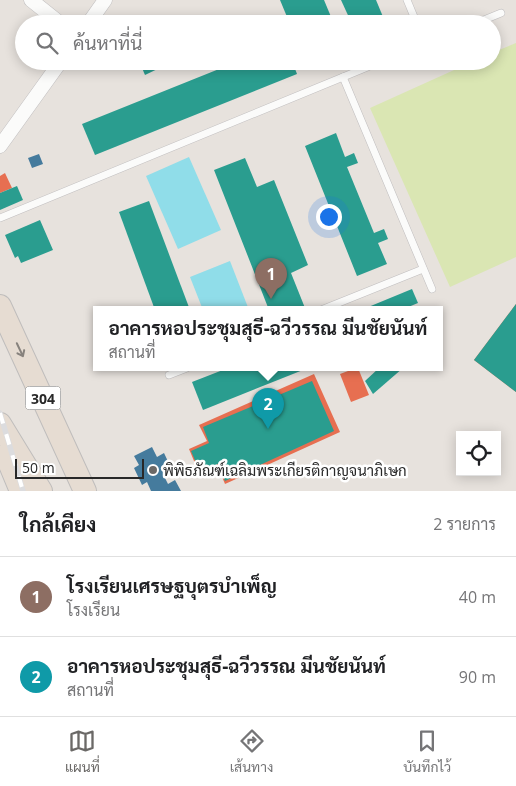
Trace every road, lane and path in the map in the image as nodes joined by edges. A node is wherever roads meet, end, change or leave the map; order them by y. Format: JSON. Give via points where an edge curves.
{"nodes":[{"id":1,"x":31,"y":0,"type":"edge"},
{"id":2,"x":105,"y":0,"type":"edge"},
{"id":3,"x":407,"y":0,"type":"edge"},
{"id":4,"x":501,"y":13,"type":"dead end"},
{"id":5,"x":50,"y":15,"type":"edge"},
{"id":6,"x":94,"y":15,"type":"edge"},
{"id":7,"x":413,"y":15,"type":"edge"},
{"id":8,"x":496,"y":15,"type":"edge"},
{"id":9,"x":55,"y":70,"type":"edge"},
{"id":10,"x":360,"y":70,"type":"edge"},
{"id":11,"x":343,"y":77,"type":"junction"},
{"id":12,"x":0,"y":146,"type":"edge"},
{"id":13,"x":0,"y":218,"type":"edge"},
{"id":14,"x":423,"y":269,"type":"junction"},
{"id":15,"x":432,"y":290,"type":"dead end"},
{"id":16,"x":0,"y":306,"type":"edge"},
{"id":17,"x":331,"y":306,"type":"edge"},
{"id":18,"x":180,"y":371,"type":"edge"},
{"id":19,"x":169,"y":375,"type":"dead end"},
{"id":20,"x":0,"y":424,"type":"edge"},
{"id":21,"x":0,"y":439,"type":"edge"},
{"id":22,"x":21,"y":491,"type":"edge"},
{"id":23,"x":41,"y":491,"type":"edge"},
{"id":24,"x":85,"y":491,"type":"edge"}],
"edges":[{"from":1,"to":5,"type":"street"},
{"from":2,"to":6,"type":"street"},
{"from":3,"to":7,"type":"lane"},
{"from":4,"to":8,"type":"lane"},
{"from":9,"to":12,"type":"street"},
{"from":10,"to":11,"type":"lane"},
{"from":11,"to":13,"type":"lane"},
{"from":11,"to":14,"type":"lane"},
{"from":14,"to":15,"type":"lane"},
{"from":14,"to":17,"type":"lane"},
{"from":16,"to":24,"type":"highway","number":"304","one_way":true},
{"from":18,"to":19,"type":"lane"},
{"from":20,"to":23,"type":"highway"},
{"from":21,"to":22,"type":"highway"}]}
